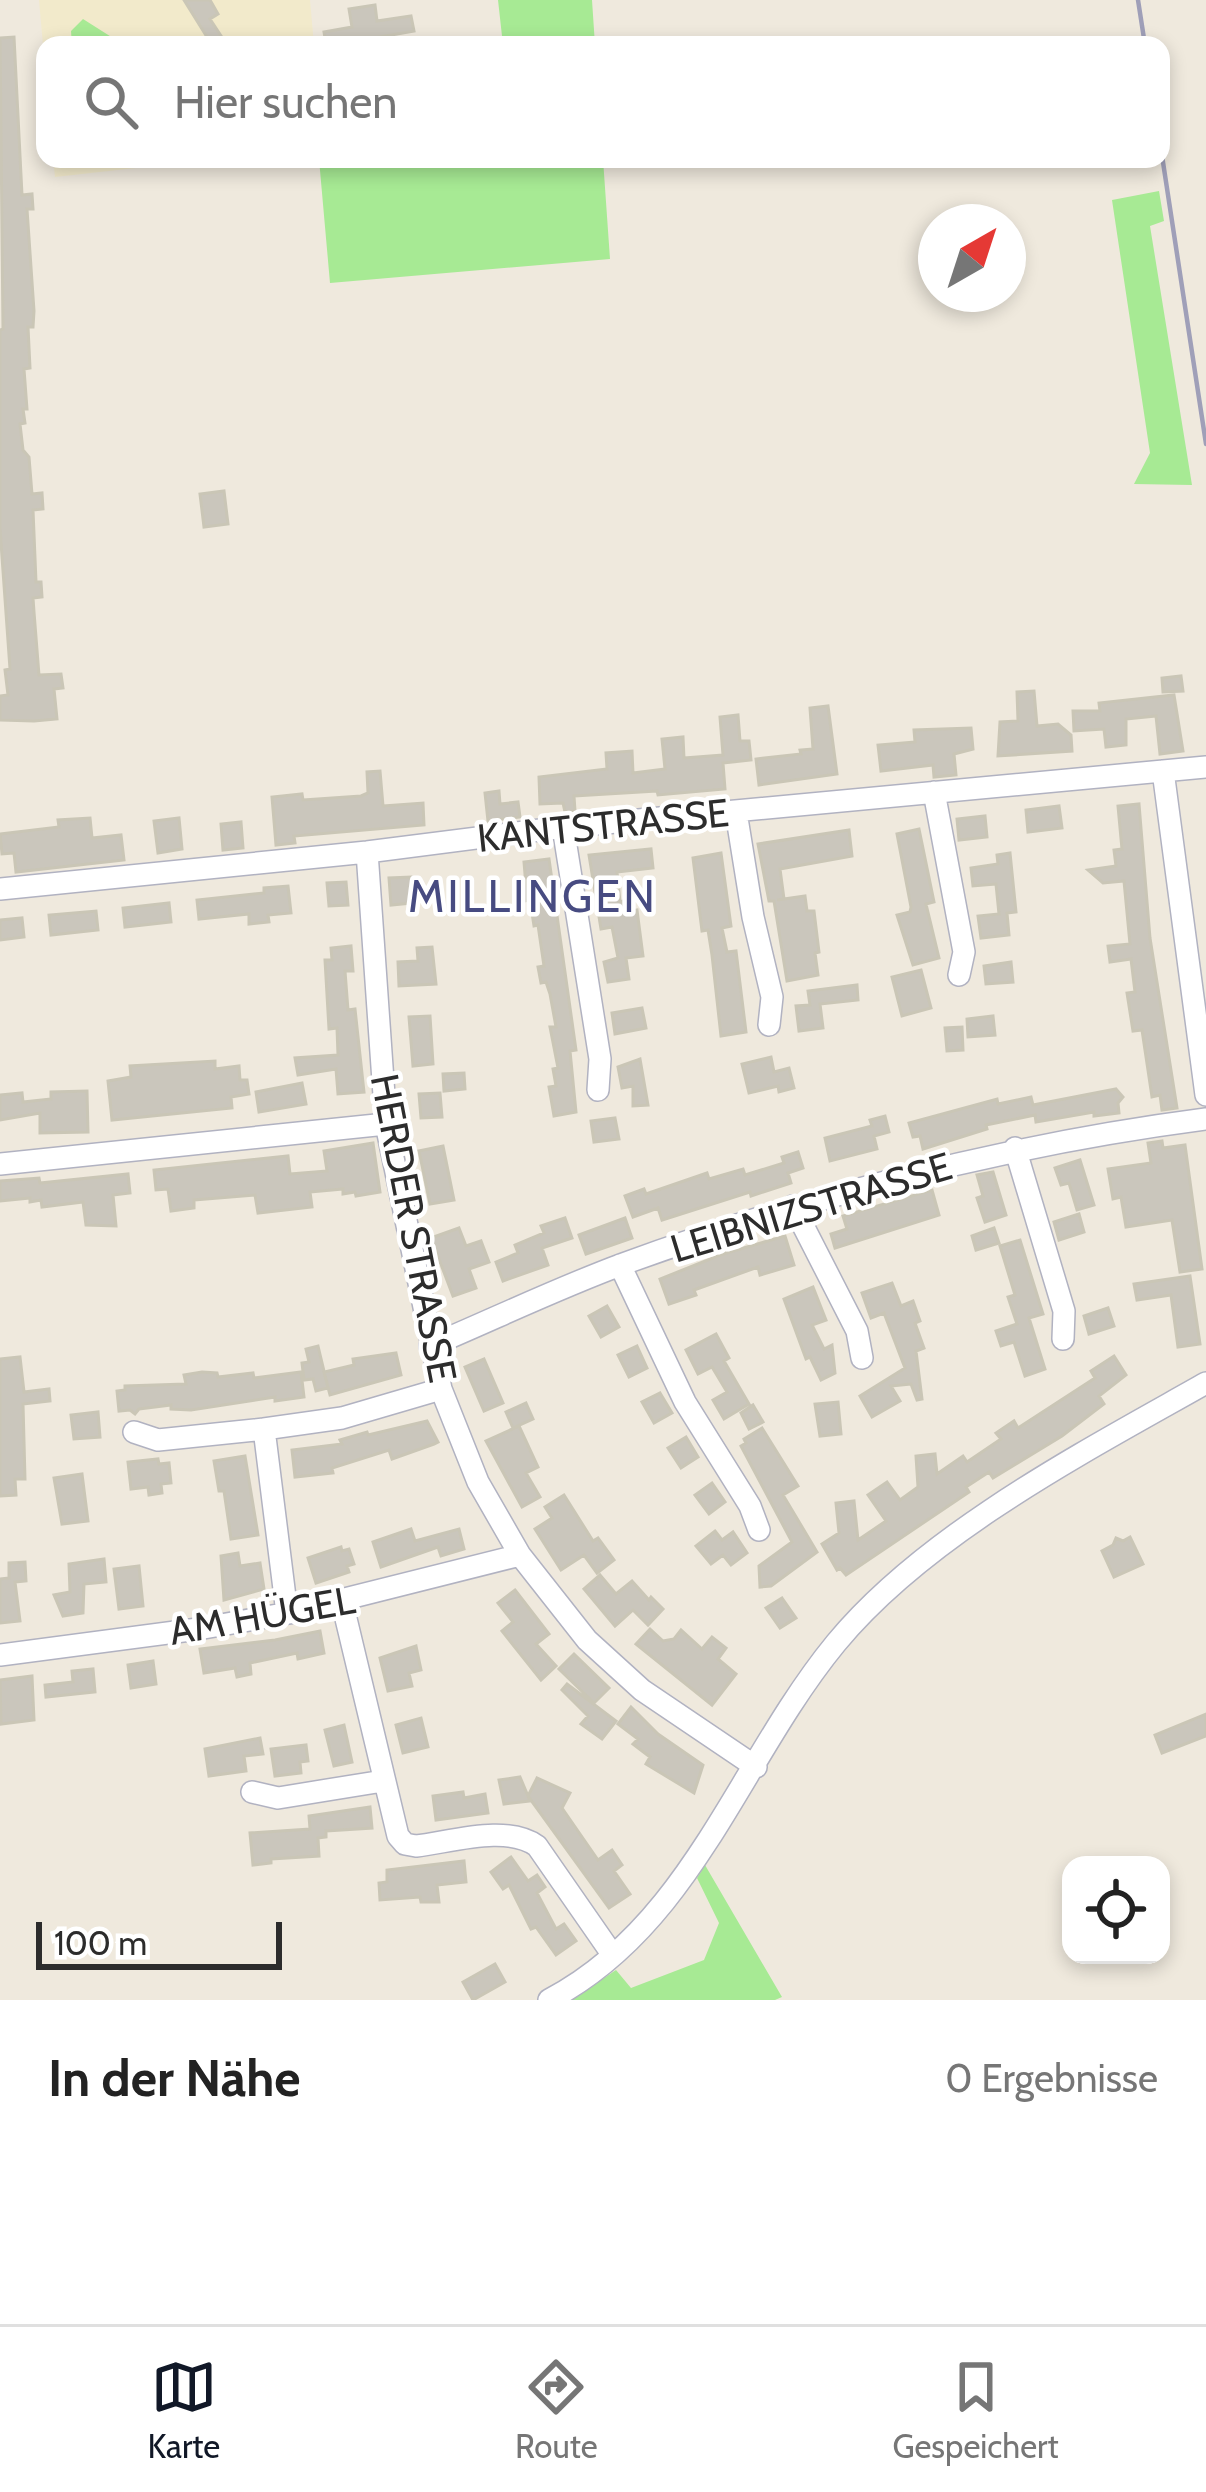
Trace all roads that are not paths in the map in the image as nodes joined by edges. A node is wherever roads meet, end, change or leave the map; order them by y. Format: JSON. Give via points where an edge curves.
{"nodes":[{"id":1,"x":1206,"y":766,"type":"edge"},
{"id":2,"x":1163,"y":771,"type":"junction"},
{"id":3,"x":934,"y":792,"type":"junction"},
{"id":4,"x":736,"y":812,"type":"junction"},
{"id":5,"x":563,"y":827,"type":"junction"},
{"id":6,"x":367,"y":852,"type":"junction"},
{"id":7,"x":0,"y":889,"type":"edge"},
{"id":8,"x":959,"y":974,"type":"dead end"},
{"id":9,"x":769,"y":1025,"type":"dead end"},
{"id":10,"x":598,"y":1090,"type":"dead end"},
{"id":11,"x":1206,"y":1096,"type":"edge"},
{"id":12,"x":1206,"y":1119,"type":"edge"},
{"id":13,"x":386,"y":1124,"type":"junction"},
{"id":14,"x":1015,"y":1148,"type":"junction"},
{"id":15,"x":0,"y":1164,"type":"edge"},
{"id":16,"x":793,"y":1206,"type":"junction"},
{"id":17,"x":620,"y":1265,"type":"junction"},
{"id":18,"x":1063,"y":1339,"type":"dead end"},
{"id":19,"x":430,"y":1346,"type":"junction"},
{"id":20,"x":862,"y":1358,"type":"dead end"},
{"id":21,"x":1206,"y":1383,"type":"edge"},
{"id":22,"x":441,"y":1389,"type":"junction"},
{"id":23,"x":264,"y":1429,"type":"junction"},
{"id":24,"x":134,"y":1432,"type":"dead end"},
{"id":25,"x":759,"y":1530,"type":"dead end"},
{"id":26,"x":520,"y":1555,"type":"junction"},
{"id":27,"x":342,"y":1602,"type":"junction"},
{"id":28,"x":287,"y":1613,"type":"junction"},
{"id":29,"x":0,"y":1655,"type":"edge"},
{"id":30,"x":756,"y":1767,"type":"junction"},
{"id":31,"x":383,"y":1781,"type":"junction"},
{"id":32,"x":252,"y":1792,"type":"dead end"},
{"id":33,"x":612,"y":1954,"type":"junction"},
{"id":34,"x":549,"y":2000,"type":"edge"}],
"edges":[{"from":1,"to":2,"type":"street","name":"KANTSTRASSE"},
{"from":2,"to":3,"type":"street","name":"KANTSTRASSE"},
{"from":2,"to":11,"type":"street"},
{"from":3,"to":4,"type":"street","name":"KANTSTRASSE"},
{"from":3,"to":8,"type":"street","via":[[964,952]]},
{"from":4,"to":5,"type":"street","name":"KANTSTRASSE"},
{"from":4,"to":9,"type":"street","via":[[772,997]]},
{"from":5,"to":6,"type":"street","name":"KANTSTRASSE"},
{"from":5,"to":10,"type":"street","via":[[600,1059]]},
{"from":6,"to":7,"type":"street","name":"KANTSTRASSE"},
{"from":6,"to":13,"type":"street","name":"HERDER STRASSE"},
{"from":12,"to":14,"type":"street","name":"LEIBNIZSTRASSE"},
{"from":13,"to":15,"type":"street"},
{"from":13,"to":19,"type":"street","name":"HERDER STRASSE"},
{"from":14,"to":16,"type":"street","name":"LEIBNIZSTRASSE"},
{"from":14,"to":18,"type":"street","via":[[1064,1311]]},
{"from":16,"to":17,"type":"street","name":"LEIBNIZSTRASSE"},
{"from":16,"to":20,"type":"street","via":[[857,1331]]},
{"from":17,"to":19,"type":"street","name":"LEIBNIZSTRASSE"},
{"from":17,"to":25,"type":"street","via":[[685,1402]]},
{"from":19,"to":22,"type":"street","name":"HERDER STRASSE"},
{"from":21,"to":30,"type":"street","via":[[1006,1503],[884,1593],[836,1644]]},
{"from":22,"to":23,"type":"street","via":[[342,1418]]},
{"from":22,"to":26,"type":"street","name":"HERDER STRASSE","via":[[478,1482]]},
{"from":23,"to":24,"type":"street","via":[[158,1441]]},
{"from":23,"to":28,"type":"street"},
{"from":26,"to":27,"type":"street","name":"AM HÜGEL"},
{"from":26,"to":30,"type":"street","name":"HERDER STRASSE","via":[[587,1640],[628,1677]]},
{"from":27,"to":28,"type":"street","name":"AM HÜGEL"},
{"from":27,"to":31,"type":"street"},
{"from":28,"to":29,"type":"street","name":"AM HÜGEL"},
{"from":30,"to":33,"type":"street","via":[[654,1915]]},
{"from":31,"to":32,"type":"street","via":[[278,1798]]},
{"from":31,"to":33,"type":"street","via":[[405,1844],[527,1838]]},
{"from":33,"to":34,"type":"street"}]}
